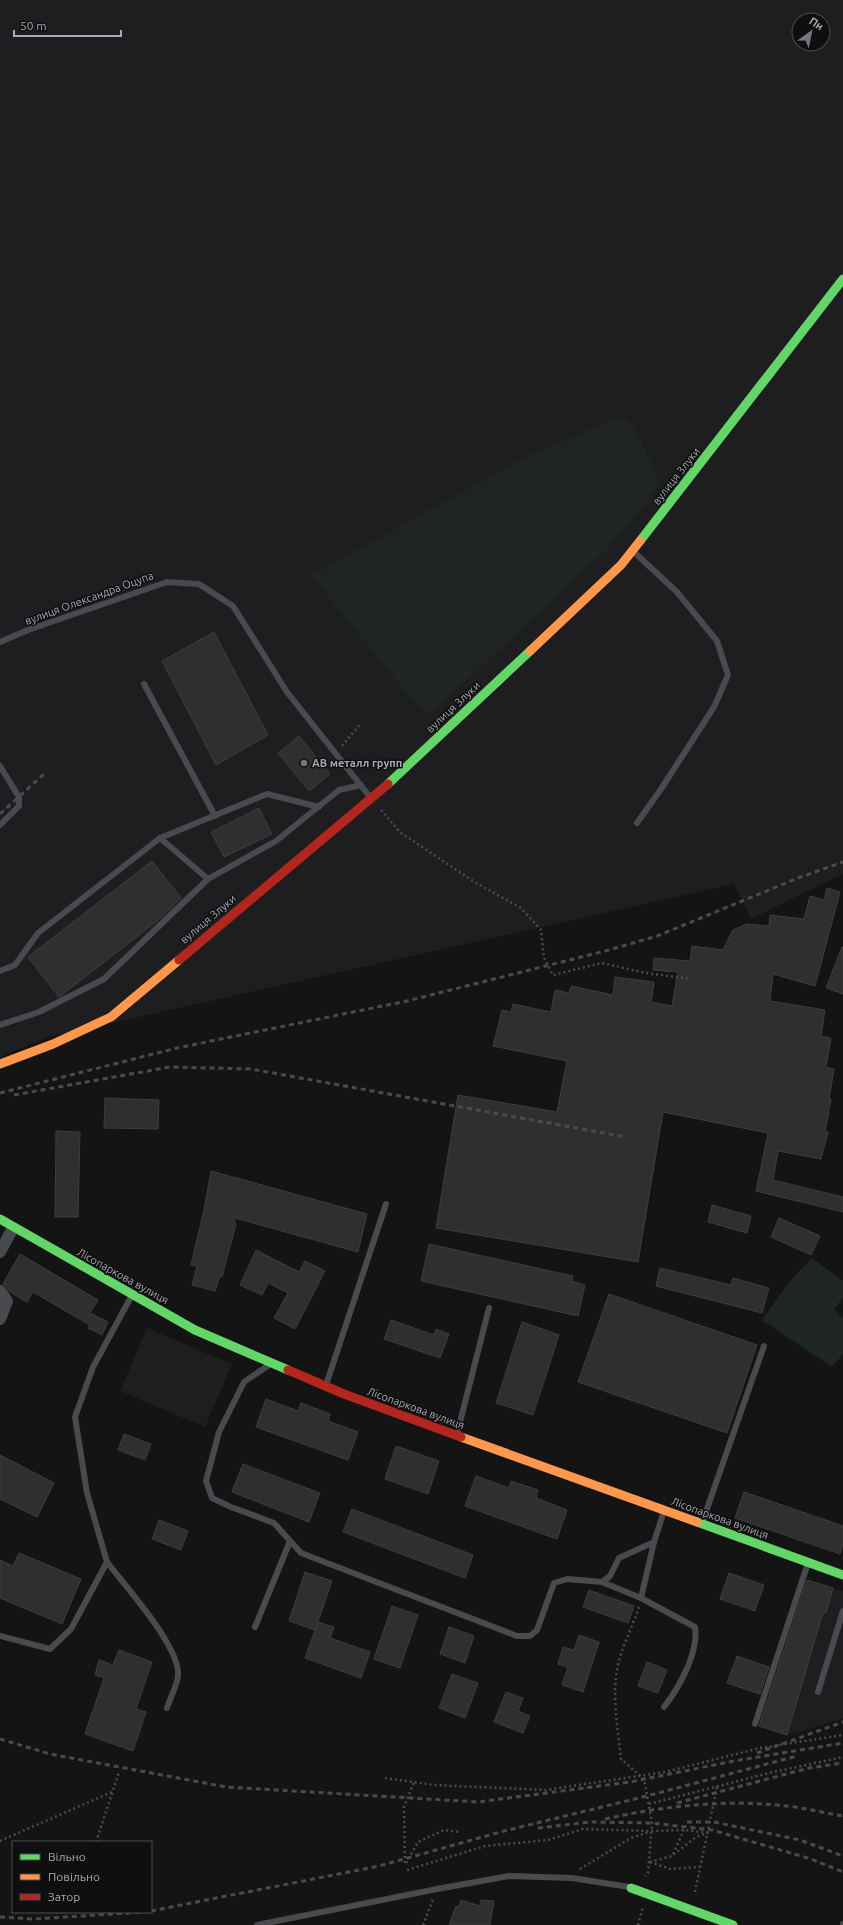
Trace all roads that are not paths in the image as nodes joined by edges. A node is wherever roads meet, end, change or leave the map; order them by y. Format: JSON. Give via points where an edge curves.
{"nodes":[{"id":1,"x":842,"y":283,"type":"edge"},
{"id":2,"x":632,"y":551,"type":"junction"},
{"id":3,"x":0,"y":642,"type":"edge"},
{"id":4,"x":144,"y":684,"type":"dead end"},
{"id":5,"x":0,"y":766,"type":"edge"},
{"id":6,"x":361,"y":785,"type":"junction"},
{"id":7,"x":370,"y":797,"type":"junction"},
{"id":8,"x":319,"y":807,"type":"junction"},
{"id":9,"x":215,"y":816,"type":"junction"},
{"id":10,"x":637,"y":824,"type":"dead end"},
{"id":11,"x":0,"y":825,"type":"edge"},
{"id":12,"x":160,"y":838,"type":"junction"},
{"id":13,"x":208,"y":879,"type":"junction"},
{"id":14,"x":0,"y":971,"type":"edge"},
{"id":15,"x":0,"y":1025,"type":"edge"},
{"id":16,"x":0,"y":1064,"type":"edge"},
{"id":17,"x":386,"y":1204,"type":"dead end"},
{"id":18,"x":0,"y":1219,"type":"edge"},
{"id":19,"x":14,"y":1228,"type":"junction"},
{"id":20,"x":0,"y":1252,"type":"edge"},
{"id":21,"x":0,"y":1291,"type":"edge"},
{"id":22,"x":131,"y":1295,"type":"junction"},
{"id":23,"x":490,"y":1308,"type":"dead end"},
{"id":24,"x":0,"y":1319,"type":"edge"},
{"id":25,"x":764,"y":1346,"type":"dead end"},
{"id":26,"x":271,"y":1364,"type":"junction"},
{"id":27,"x":325,"y":1386,"type":"junction"},
{"id":28,"x":457,"y":1436,"type":"junction"},
{"id":29,"x":664,"y":1511,"type":"junction"},
{"id":30,"x":701,"y":1524,"type":"junction"},
{"id":31,"x":290,"y":1541,"type":"junction"},
{"id":32,"x":654,"y":1542,"type":"junction"},
{"id":33,"x":107,"y":1562,"type":"junction"},
{"id":34,"x":808,"y":1563,"type":"junction"},
{"id":35,"x":843,"y":1575,"type":"edge"},
{"id":36,"x":602,"y":1582,"type":"junction"},
{"id":37,"x":641,"y":1598,"type":"junction"},
{"id":38,"x":843,"y":1611,"type":"edge"},
{"id":39,"x":255,"y":1626,"type":"dead end"},
{"id":40,"x":0,"y":1636,"type":"edge"},
{"id":41,"x":818,"y":1692,"type":"dead end"},
{"id":42,"x":664,"y":1707,"type":"dead end"},
{"id":43,"x":167,"y":1708,"type":"dead end"},
{"id":44,"x":755,"y":1724,"type":"dead end"},
{"id":45,"x":631,"y":1888,"type":"joint"},
{"id":46,"x":261,"y":1925,"type":"edge"},
{"id":47,"x":733,"y":1925,"type":"edge"}],
"edges":[{"from":1,"to":2,"type":"street","name":"вулиця Злуки"},
{"from":2,"to":7,"type":"street","name":"вулиця Злуки","via":[[621,565],[421,753]]},
{"from":2,"to":10,"type":"lane","via":[[677,592],[717,641],[728,675],[714,707]]},
{"from":3,"to":6,"type":"lane","name":"вулиця Олександра Оцупа","via":[[167,582],[200,584],[233,606],[287,692]]},
{"from":4,"to":9,"type":"lane"},
{"from":5,"to":11,"type":"lane","via":[[19,797],[19,806]]},
{"from":6,"to":7,"type":"lane","name":"вулиця Олександра Оцупа"},
{"from":6,"to":8,"type":"lane","via":[[339,790]]},
{"from":7,"to":16,"type":"street","name":"вулиця Злуки","via":[[111,1017],[53,1044]]},
{"from":8,"to":9,"type":"lane","via":[[267,794]]},
{"from":8,"to":13,"type":"lane","via":[[276,841]]},
{"from":9,"to":12,"type":"lane"},
{"from":12,"to":13,"type":"lane"},
{"from":12,"to":14,"type":"lane","via":[[38,933],[15,965]]},
{"from":13,"to":15,"type":"lane","via":[[104,979],[39,1012]]},
{"from":17,"to":27,"type":"lane"},
{"from":18,"to":19,"type":"street","name":"Лісопаркова вулиця"},
{"from":19,"to":20,"type":"street"},
{"from":19,"to":22,"type":"street","name":"Лісопаркова вулиця"},
{"from":21,"to":24,"type":"street","via":[[7,1301]]},
{"from":22,"to":26,"type":"street","name":"Лісопаркова вулиця","via":[[195,1330]]},
{"from":22,"to":33,"type":"lane","via":[[93,1367],[75,1417],[88,1493]]},
{"from":23,"to":28,"type":"lane"},
{"from":25,"to":30,"type":"lane"},
{"from":26,"to":27,"type":"street","name":"Лісопаркова вулиця"},
{"from":26,"to":31,"type":"lane","via":[[244,1382],[219,1432],[206,1481],[212,1498],[274,1523]]},
{"from":27,"to":28,"type":"street","name":"Лісопаркова вулиця"},
{"from":28,"to":29,"type":"street","name":"Лісопаркова вулиця"},
{"from":29,"to":30,"type":"street","name":"Лісопаркова вулиця"},
{"from":29,"to":32,"type":"lane"},
{"from":30,"to":34,"type":"street","name":"Лісопаркова вулиця"},
{"from":31,"to":36,"type":"lane","via":[[301,1553],[517,1636],[530,1636],[537,1630],[554,1583],[567,1579]]},
{"from":31,"to":39,"type":"lane"},
{"from":32,"to":36,"type":"lane","via":[[619,1558],[610,1576]]},
{"from":32,"to":37,"type":"lane"},
{"from":33,"to":40,"type":"lane","via":[[71,1629],[50,1649]]},
{"from":33,"to":43,"type":"lane","via":[[163,1635],[175,1659],[178,1675]]},
{"from":34,"to":35,"type":"street","name":"Лісопаркова вулиця"},
{"from":34,"to":44,"type":"lane"},
{"from":36,"to":37,"type":"lane"},
{"from":37,"to":42,"type":"lane","via":[[695,1627],[697,1638],[694,1651],[679,1684]]},
{"from":38,"to":41,"type":"lane"},
{"from":45,"to":46,"type":"lane","via":[[565,1878],[509,1876]]},
{"from":45,"to":47,"type":"street"}]}
